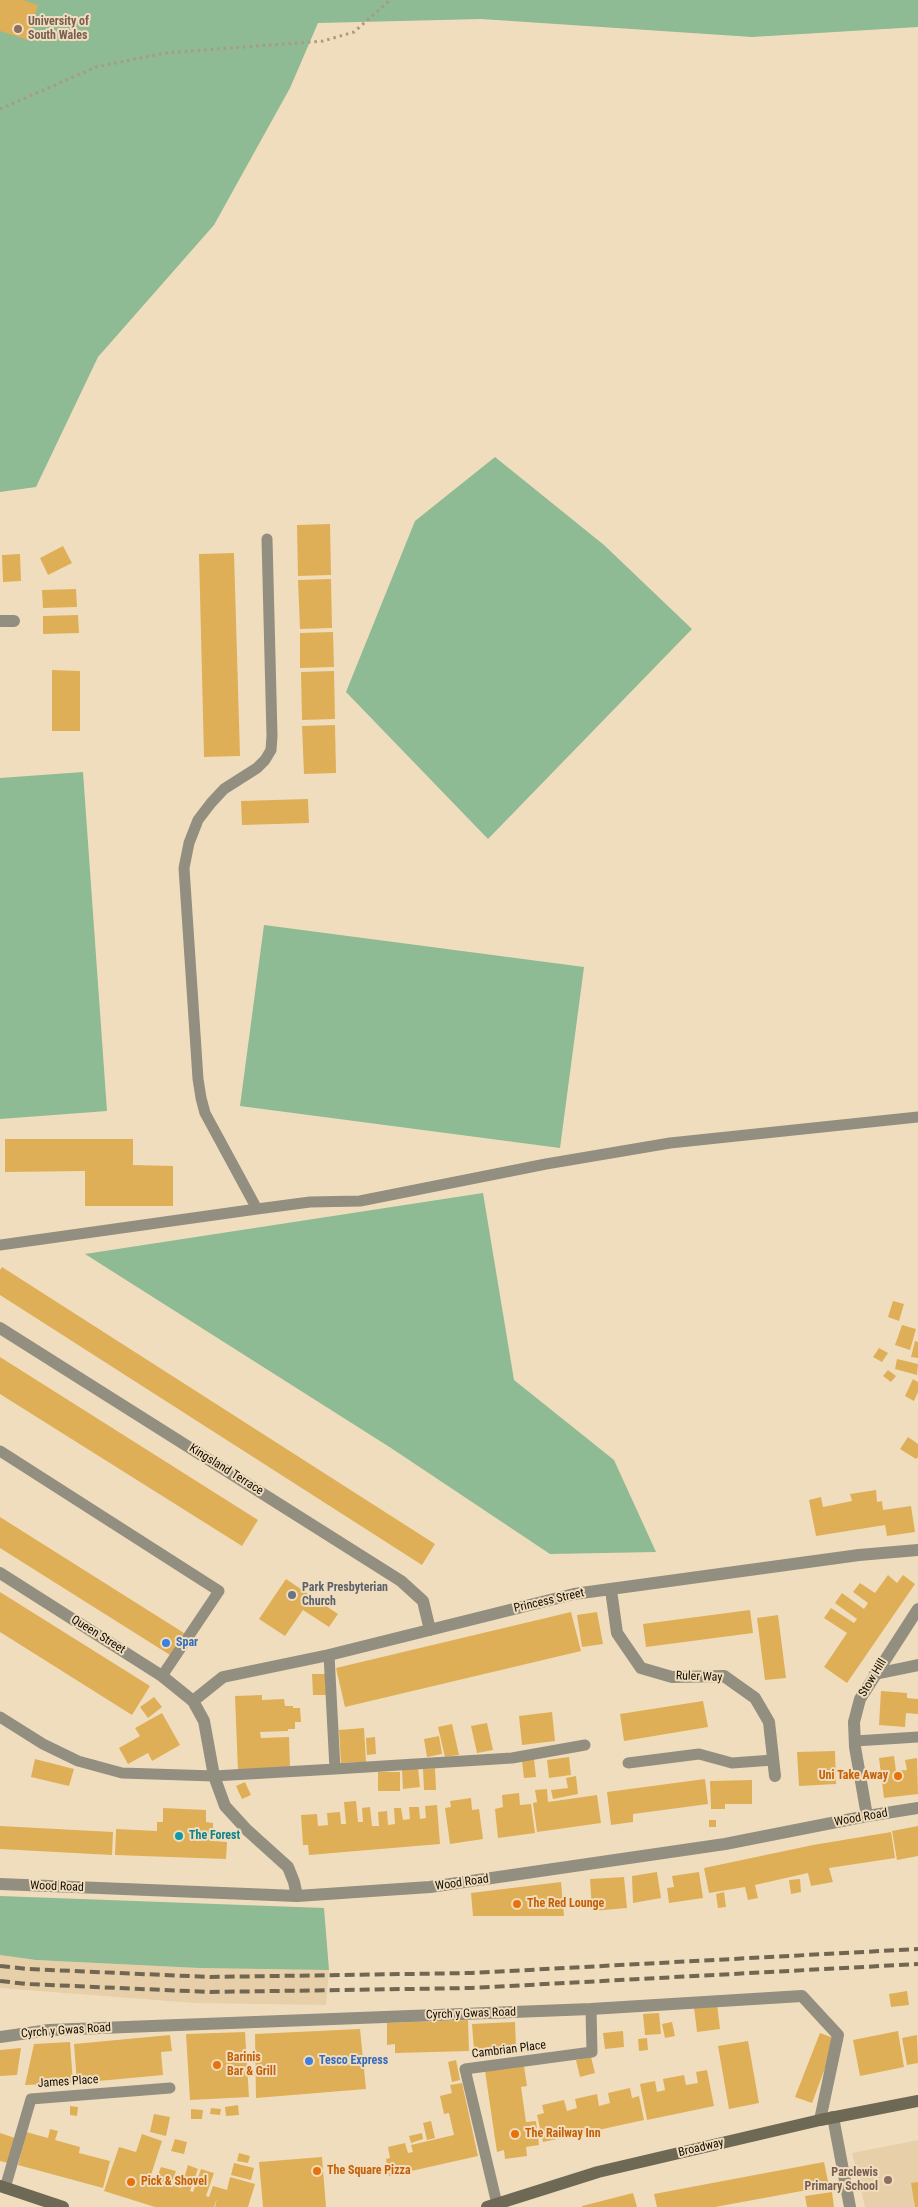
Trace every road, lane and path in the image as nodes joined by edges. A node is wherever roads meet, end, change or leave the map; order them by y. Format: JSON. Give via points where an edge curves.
{"nodes":[{"id":1,"x":390,"y":0,"type":"edge"},
{"id":2,"x":0,"y":109,"type":"edge"},
{"id":3,"x":267,"y":539,"type":"dead end"},
{"id":4,"x":0,"y":621,"type":"edge"},
{"id":5,"x":14,"y":621,"type":"dead end"},
{"id":6,"x":918,"y":1117,"type":"edge"},
{"id":7,"x":258,"y":1209,"type":"junction"},
{"id":8,"x":0,"y":1245,"type":"edge"},
{"id":9,"x":0,"y":1328,"type":"edge"},
{"id":10,"x":0,"y":1452,"type":"edge"},
{"id":11,"x":918,"y":1550,"type":"edge"},
{"id":12,"x":0,"y":1573,"type":"edge"},
{"id":13,"x":610,"y":1590,"type":"junction"},
{"id":14,"x":918,"y":1609,"type":"edge"},
{"id":15,"x":430,"y":1630,"type":"junction"},
{"id":16,"x":329,"y":1655,"type":"junction"},
{"id":17,"x":918,"y":1665,"type":"edge"},
{"id":18,"x":875,"y":1674,"type":"junction"},
{"id":19,"x":162,"y":1676,"type":"junction"},
{"id":20,"x":193,"y":1701,"type":"junction"},
{"id":21,"x":0,"y":1718,"type":"edge"},
{"id":22,"x":918,"y":1737,"type":"edge"},
{"id":23,"x":855,"y":1741,"type":"junction"},
{"id":24,"x":585,"y":1745,"type":"dead end"},
{"id":25,"x":773,"y":1760,"type":"junction"},
{"id":26,"x":628,"y":1763,"type":"dead end"},
{"id":27,"x":335,"y":1769,"type":"junction"},
{"id":28,"x":214,"y":1776,"type":"junction"},
{"id":29,"x":775,"y":1776,"type":"dead end"},
{"id":30,"x":918,"y":1808,"type":"edge"},
{"id":31,"x":867,"y":1816,"type":"junction"},
{"id":32,"x":0,"y":1884,"type":"edge"},
{"id":33,"x":297,"y":1896,"type":"junction"},
{"id":34,"x":591,"y":2009,"type":"junction"},
{"id":35,"x":0,"y":2036,"type":"edge"},
{"id":36,"x":170,"y":2088,"type":"dead end"},
{"id":37,"x":918,"y":2102,"type":"edge"},
{"id":38,"x":833,"y":2117,"type":"junction"},
{"id":39,"x":820,"y":2120,"type":"junction"},
{"id":40,"x":2,"y":2187,"type":"edge"},
{"id":41,"x":492,"y":2205,"type":"edge"},
{"id":42,"x":64,"y":2207,"type":"edge"},
{"id":43,"x":850,"y":2207,"type":"edge"}],
"edges":[{"from":1,"to":2,"type":"path","via":[[354,32],[323,41],[165,53],[96,68]]},
{"from":3,"to":7,"type":"lane","via":[[271,750],[257,768],[224,789],[210,803],[198,820],[184,868],[201,1098],[205,1113]]},
{"from":4,"to":5,"type":"street"},
{"from":6,"to":7,"type":"lane","via":[[670,1143],[360,1201],[310,1202]]},
{"from":7,"to":8,"type":"lane"},
{"from":9,"to":15,"type":"street","name":"Kingsland Terrace","via":[[401,1581],[423,1601]]},
{"from":10,"to":19,"type":"lane","via":[[219,1591]]},
{"from":11,"to":13,"type":"street","name":"Princess Street","via":[[726,1572]]},
{"from":12,"to":19,"type":"street","name":"Queen Street"},
{"from":13,"to":15,"type":"street","name":"Princess Street","via":[[574,1594]]},
{"from":13,"to":25,"type":"street","name":"Ruler Way","via":[[617,1634],[641,1668],[672,1677],[724,1676],[754,1698],[769,1722]]},
{"from":14,"to":18,"type":"street","name":"Stow Hill"},
{"from":15,"to":16,"type":"street","name":"Princess Street"},
{"from":16,"to":20,"type":"street","name":"Princess Street","via":[[223,1677]]},
{"from":16,"to":27,"type":"lane"},
{"from":17,"to":18,"type":"street"},
{"from":18,"to":23,"type":"street","name":"Stow Hill","via":[[860,1699],[854,1722]]},
{"from":19,"to":20,"type":"street","name":"Queen Street"},
{"from":20,"to":28,"type":"street","via":[[204,1721]]},
{"from":21,"to":28,"type":"lane","via":[[78,1761],[122,1773]]},
{"from":22,"to":23,"type":"lane"},
{"from":23,"to":31,"type":"street","name":"Stow Hill"},
{"from":24,"to":27,"type":"lane","via":[[512,1758]]},
{"from":25,"to":26,"type":"lane","via":[[732,1763],[699,1754]]},
{"from":25,"to":29,"type":"street","name":"Ruler Way"},
{"from":27,"to":28,"type":"lane"},
{"from":28,"to":33,"type":"street","via":[[225,1806],[288,1868]]},
{"from":30,"to":31,"type":"street","name":"Wood Road"},
{"from":31,"to":33,"type":"street","name":"Wood Road","via":[[725,1844],[430,1887]]},
{"from":32,"to":33,"type":"street","name":"Wood Road"},
{"from":34,"to":35,"type":"street","name":"Cyrch y Gwas Road","via":[[49,2030]]},
{"from":34,"to":39,"type":"street","name":"Cyrch y Gwas Road","via":[[802,1996],[838,2035]]},
{"from":34,"to":41,"type":"lane","name":"Cambrian Place","via":[[592,2052],[465,2069]]},
{"from":36,"to":40,"type":"lane","name":"James Place","via":[[31,2098]]},
{"from":37,"to":38,"type":"main road","name":"Broadway"},
{"from":38,"to":39,"type":"main road","name":"Broadway"},
{"from":38,"to":43,"type":"street"},
{"from":39,"to":41,"type":"main road","name":"Broadway","via":[[598,2172]]},
{"from":40,"to":42,"type":"main road"}]}
